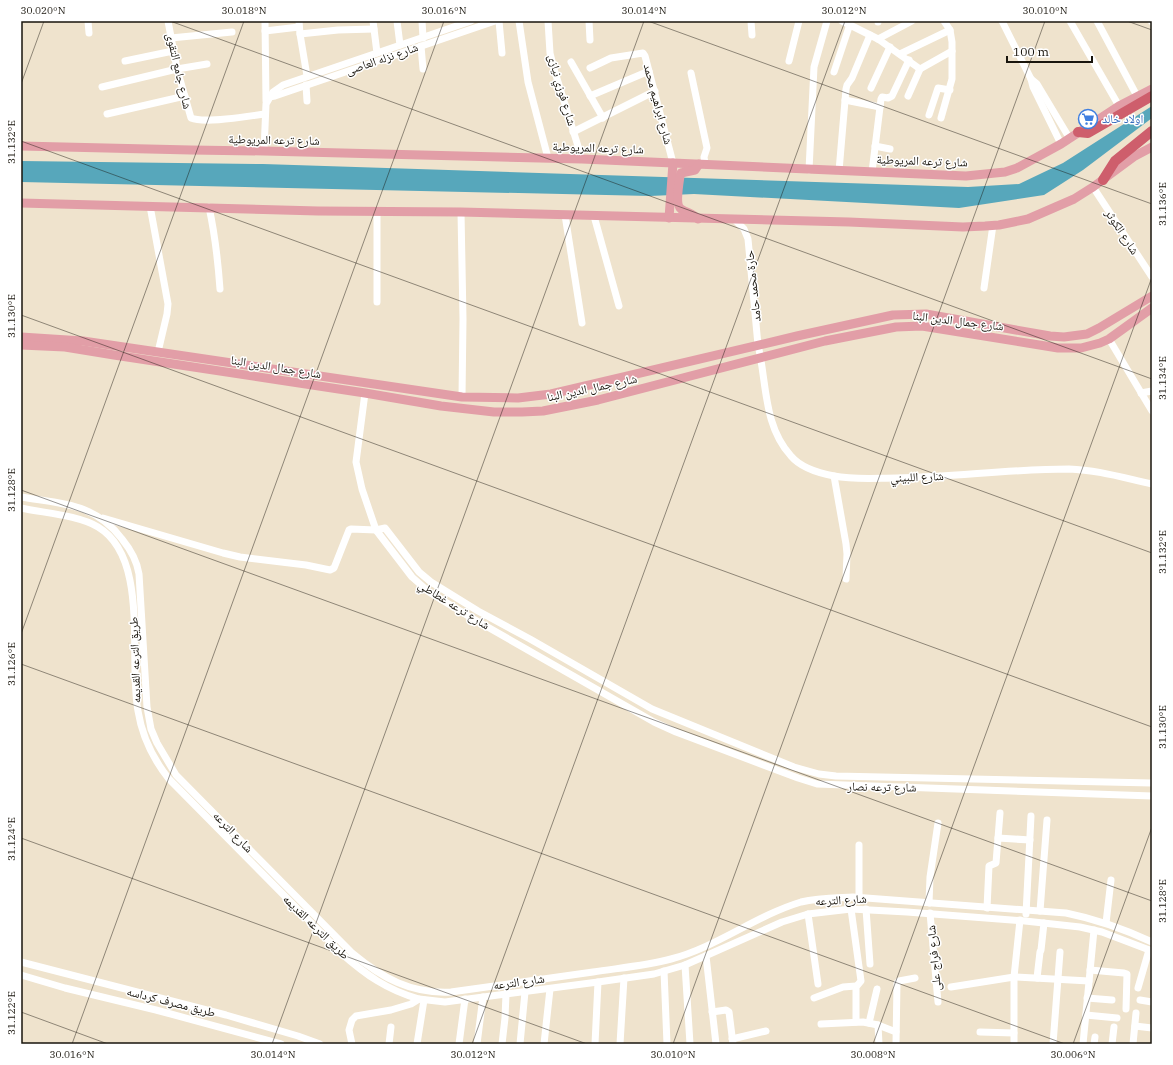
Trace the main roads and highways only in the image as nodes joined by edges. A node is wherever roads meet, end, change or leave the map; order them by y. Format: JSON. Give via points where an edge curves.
{"nodes":[{"id":1,"x":1152,"y":89,"type":"edge"},
{"id":2,"x":1152,"y":96,"type":"edge"},
{"id":3,"x":1123,"y":108,"type":"junction"},
{"id":4,"x":1078,"y":132,"type":"joint"},
{"id":5,"x":1151,"y":132,"type":"edge"},
{"id":6,"x":21,"y":146,"type":"edge"},
{"id":7,"x":1152,"y":147,"type":"edge"},
{"id":8,"x":673,"y":163,"type":"junction"},
{"id":9,"x":702,"y":164,"type":"junction"},
{"id":10,"x":676,"y":176,"type":"junction"},
{"id":11,"x":1103,"y":180,"type":"junction"},
{"id":12,"x":21,"y":203,"type":"edge"},
{"id":13,"x":670,"y":218,"type":"junction"},
{"id":14,"x":698,"y":218,"type":"junction"},
{"id":15,"x":1152,"y":296,"type":"edge"},
{"id":16,"x":1152,"y":308,"type":"edge"},
{"id":17,"x":21,"y":337,"type":"edge"},
{"id":18,"x":21,"y":345,"type":"edge"}],
"edges":[{"from":1,"to":3,"type":"main road","via":[[1137,96]]},
{"from":2,"to":3,"type":"highway"},
{"from":3,"to":4,"type":"highway","via":[[1088,133]]},
{"from":4,"to":9,"type":"main road","name":"شارع ترعه المريوطية","via":[[1038,158],[1005,172],[966,176]]},
{"from":5,"to":11,"type":"highway","via":[[1115,161]]},
{"from":6,"to":8,"type":"main road","name":"شارع ترعه المريوطية"},
{"from":7,"to":11,"type":"main road","via":[[1135,156]]},
{"from":8,"to":9,"type":"main road","name":"شارع ترعه المريوطية"},
{"from":8,"to":10,"type":"main road"},
{"from":9,"to":10,"type":"main road","via":[[695,170]]},
{"from":10,"to":13,"type":"main road"},
{"from":10,"to":14,"type":"main road","via":[[679,208]]},
{"from":11,"to":14,"type":"main road","via":[[1074,199],[1028,219],[993,225],[963,227]]},
{"from":12,"to":13,"type":"main road"},
{"from":13,"to":14,"type":"main road"},
{"from":15,"to":17,"type":"main road","name":"شارع جمال الدين البنا","via":[[1087,334],[1050,336],[926,314],[893,315],[551,394],[518,398],[462,397],[83,341]]},
{"from":16,"to":18,"type":"main road","name":"شارع جمال الدين البنا","via":[[1109,339],[1082,348],[907,326],[825,341],[598,400],[543,411],[494,412],[440,406],[65,347]]}]}
